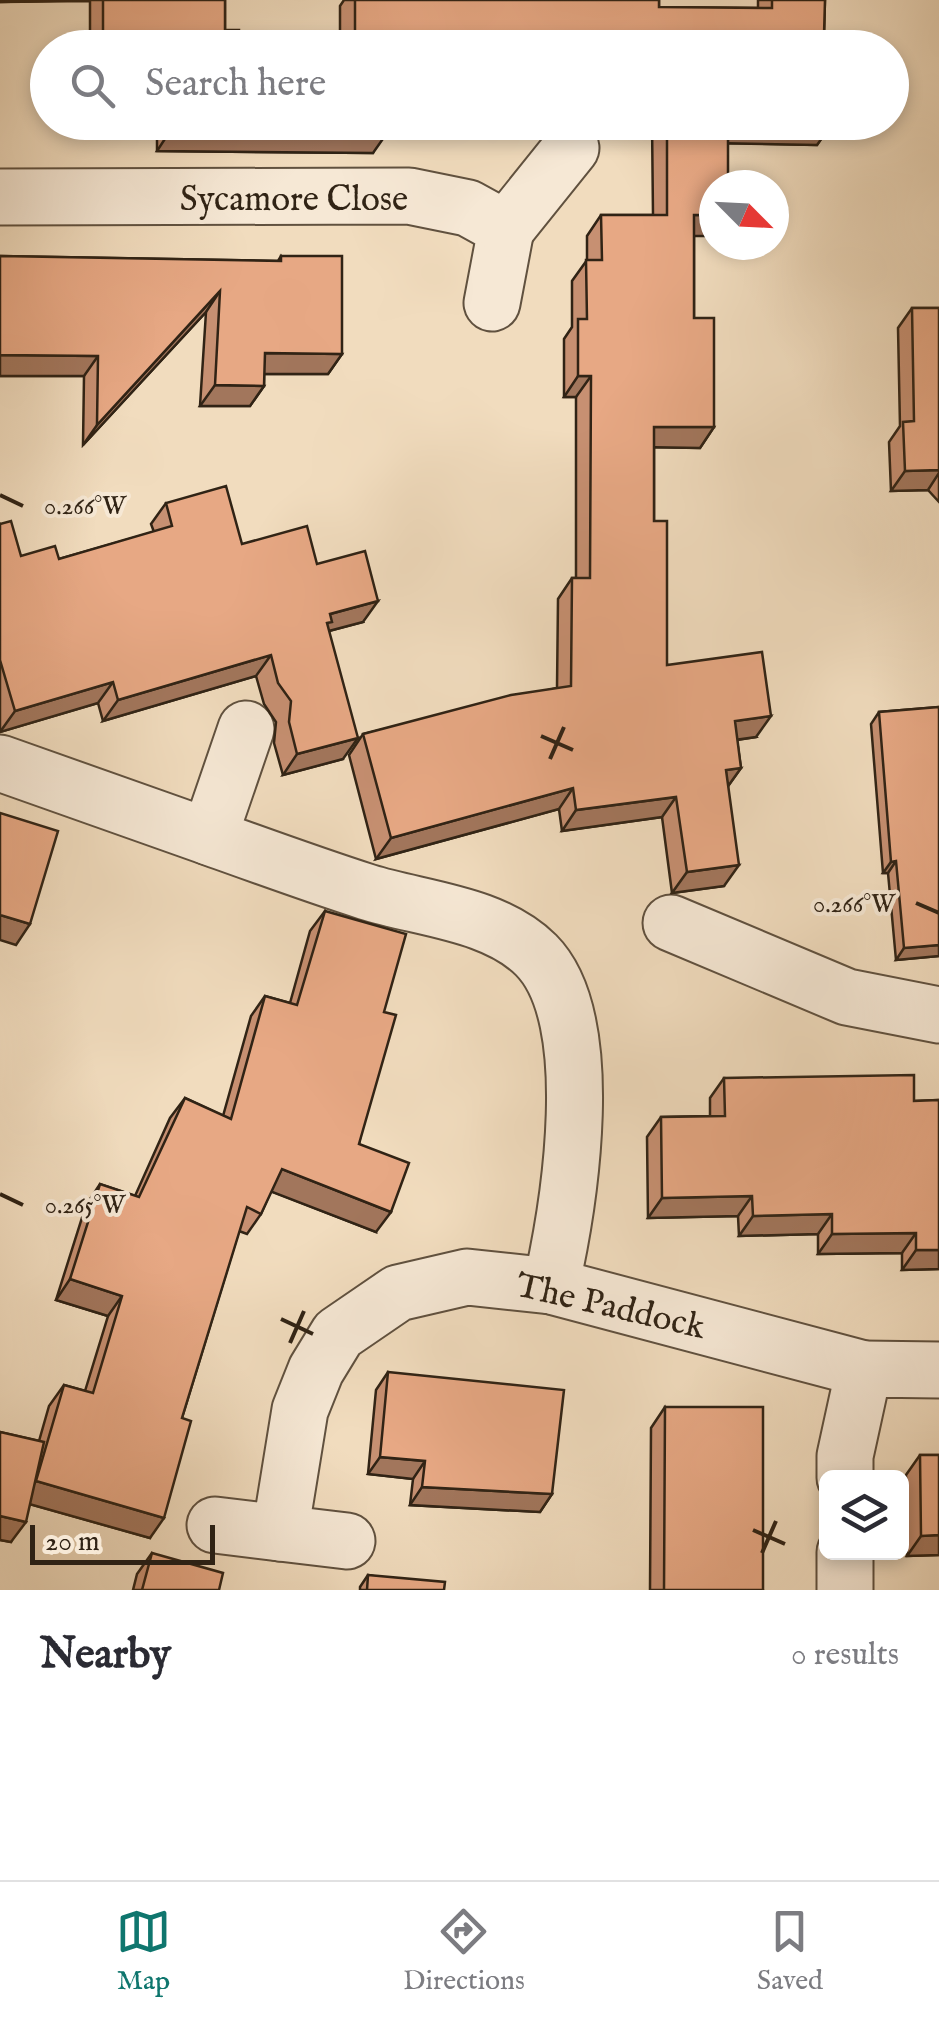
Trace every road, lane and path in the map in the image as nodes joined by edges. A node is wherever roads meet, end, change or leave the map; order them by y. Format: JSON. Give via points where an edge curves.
{"nodes":[{"id":1,"x":571,"y":148,"type":"dead end"},
{"id":2,"x":0,"y":197,"type":"edge"},
{"id":3,"x":506,"y":230,"type":"junction"},
{"id":4,"x":492,"y":302,"type":"dead end"},
{"id":5,"x":246,"y":730,"type":"dead end"},
{"id":6,"x":0,"y":763,"type":"edge"},
{"id":7,"x":210,"y":838,"type":"junction"},
{"id":8,"x":671,"y":923,"type":"dead end"},
{"id":9,"x":939,"y":1014,"type":"edge"},
{"id":10,"x":552,"y":1286,"type":"junction"},
{"id":11,"x":864,"y":1369,"type":"junction"},
{"id":12,"x":939,"y":1370,"type":"edge"},
{"id":13,"x":846,"y":1470,"type":"edge"},
{"id":14,"x":216,"y":1525,"type":"dead end"},
{"id":15,"x":280,"y":1533,"type":"junction"},
{"id":16,"x":347,"y":1541,"type":"dead end"},
{"id":17,"x":845,"y":1560,"type":"edge"},
{"id":18,"x":845,"y":1590,"type":"edge"}],
"edges":[{"from":1,"to":3,"type":"street"},
{"from":2,"to":3,"type":"street","name":"Sycamore Close","via":[[409,196],[468,208]]},
{"from":3,"to":4,"type":"street"},
{"from":5,"to":7,"type":"street"},
{"from":6,"to":7,"type":"street"},
{"from":7,"to":10,"type":"street","via":[[483,924],[512,937],[548,970],[570,1026],[574,1168]]},
{"from":8,"to":9,"type":"street","via":[[846,997]]},
{"from":10,"to":11,"type":"street","name":"The Paddock"},
{"from":10,"to":15,"type":"street","name":"The Paddock","via":[[467,1277],[433,1283],[398,1292],[338,1334],[300,1410]]},
{"from":11,"to":12,"type":"street","name":"The Paddock"},
{"from":11,"to":13,"type":"street"},
{"from":14,"to":15,"type":"street"},
{"from":15,"to":16,"type":"street"},
{"from":17,"to":18,"type":"street"}]}
